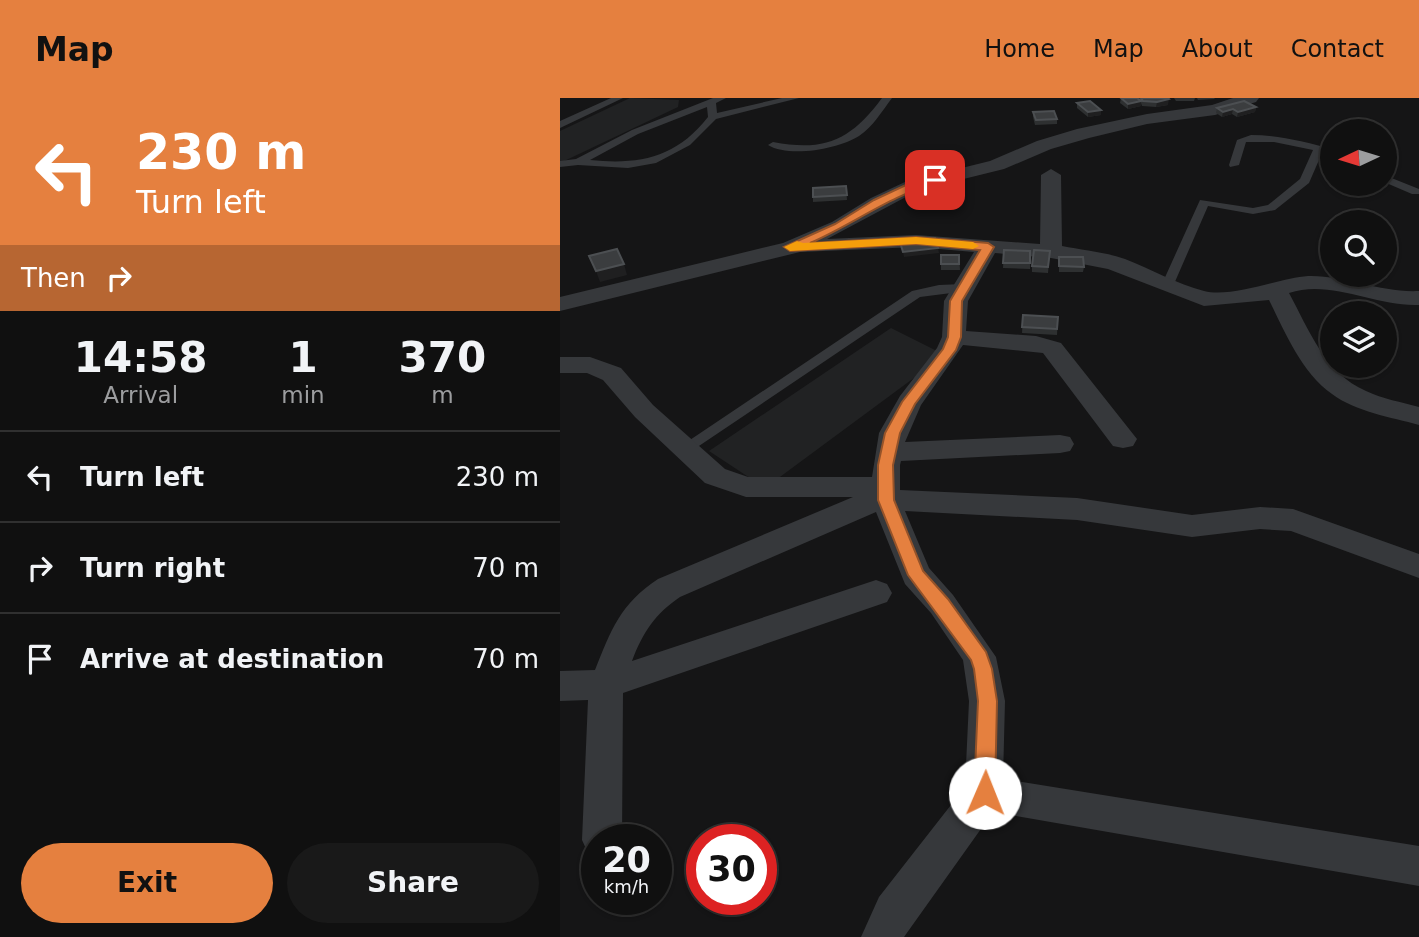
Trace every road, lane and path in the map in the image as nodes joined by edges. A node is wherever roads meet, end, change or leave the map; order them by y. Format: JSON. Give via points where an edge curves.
{"nodes":[{"id":1,"x":618,"y":98,"type":"edge"},
{"id":2,"x":794,"y":98,"type":"edge"},
{"id":3,"x":887,"y":98,"type":"edge"},
{"id":4,"x":1250,"y":98,"type":"edge"},
{"id":5,"x":716,"y":101,"type":"edge"},
{"id":6,"x":713,"y":117,"type":"junction"},
{"id":7,"x":560,"y":125,"type":"edge"},
{"id":8,"x":774,"y":145,"type":"dead end"},
{"id":9,"x":1319,"y":149,"type":"joint"},
{"id":10,"x":578,"y":162,"type":"junction"},
{"id":11,"x":560,"y":164,"type":"edge"},
{"id":12,"x":1234,"y":165,"type":"dead end"},
{"id":13,"x":1051,"y":175,"type":"dead end"},
{"id":14,"x":1397,"y":184,"type":"edge"},
{"id":15,"x":1418,"y":194,"type":"edge"},
{"id":16,"x":790,"y":247,"type":"junction"},
{"id":17,"x":988,"y":247,"type":"junction"},
{"id":18,"x":1051,"y":251,"type":"junction"},
{"id":19,"x":1168,"y":284,"type":"junction"},
{"id":20,"x":963,"y":288,"type":"junction"},
{"id":21,"x":1275,"y":289,"type":"junction"},
{"id":22,"x":1419,"y":298,"type":"edge"},
{"id":23,"x":560,"y":304,"type":"edge"},
{"id":24,"x":954,"y":337,"type":"junction"},
{"id":25,"x":560,"y":365,"type":"edge"},
{"id":26,"x":1419,"y":416,"type":"edge"},
{"id":27,"x":1123,"y":439,"type":"dead end"},
{"id":28,"x":1060,"y":444,"type":"dead end"},
{"id":29,"x":685,"y":448,"type":"junction"},
{"id":30,"x":889,"y":452,"type":"junction"},
{"id":31,"x":886,"y":494,"type":"junction"},
{"id":32,"x":1419,"y":566,"type":"edge"},
{"id":33,"x":876,"y":593,"type":"dead end"},
{"id":34,"x":606,"y":684,"type":"junction"},
{"id":35,"x":560,"y":686,"type":"edge"},
{"id":36,"x":985,"y":793,"type":"junction"},
{"id":37,"x":602,"y":824,"type":"edge"},
{"id":38,"x":1419,"y":866,"type":"edge"},
{"id":39,"x":882,"y":937,"type":"edge"}],
"edges":[{"from":1,"to":7,"type":"lane"},
{"from":2,"to":6,"type":"lane"},
{"from":3,"to":8,"type":"lane","via":[[855,134],[843,139],[808,148]]},
{"from":4,"to":16,"type":"street","via":[[1215,110],[1084,133],[997,165],[912,186]]},
{"from":5,"to":6,"type":"lane"},
{"from":5,"to":10,"type":"lane","via":[[635,132]]},
{"from":6,"to":10,"type":"lane","via":[[699,134],[661,157],[628,165]]},
{"from":9,"to":12,"type":"lane","via":[[1248,138],[1242,141]]},
{"from":9,"to":19,"type":"lane","via":[[1305,181],[1271,208],[1253,211],[1204,202]]},
{"from":10,"to":11,"type":"lane"},
{"from":13,"to":18,"type":"street"},
{"from":14,"to":15,"type":"lane"},
{"from":16,"to":17,"type":"street","via":[[916,241]]},
{"from":16,"to":23,"type":"street"},
{"from":17,"to":18,"type":"street"},
{"from":17,"to":20,"type":"street"},
{"from":18,"to":19,"type":"street","via":[[1114,263]]},
{"from":19,"to":21,"type":"street","via":[[1204,299]]},
{"from":20,"to":24,"type":"street","via":[[956,301]]},
{"from":20,"to":29,"type":"lane","via":[[916,294]]},
{"from":21,"to":22,"type":"street","via":[[1313,283],[1399,299]]},
{"from":21,"to":26,"type":"street","via":[[1328,379],[1353,396]]},
{"from":24,"to":27,"type":"street","via":[[1052,348]]},
{"from":24,"to":30,"type":"street","via":[[909,402],[892,433]]},
{"from":25,"to":29,"type":"street","via":[[590,365],[612,374]]},
{"from":28,"to":30,"type":"street"},
{"from":29,"to":31,"type":"street","via":[[715,475],[746,487]]},
{"from":30,"to":31,"type":"street"},
{"from":31,"to":32,"type":"street","via":[[1077,509],[1192,526],[1260,518],[1293,520]]},
{"from":31,"to":34,"type":"street","via":[[668,588],[651,600],[631,625]]},
{"from":31,"to":36,"type":"street","via":[[916,575],[979,657],[987,701]]},
{"from":33,"to":34,"type":"street"},
{"from":34,"to":35,"type":"street"},
{"from":34,"to":37,"type":"street"},
{"from":36,"to":38,"type":"street"},
{"from":36,"to":39,"type":"street","via":[[894,912]]}]}
